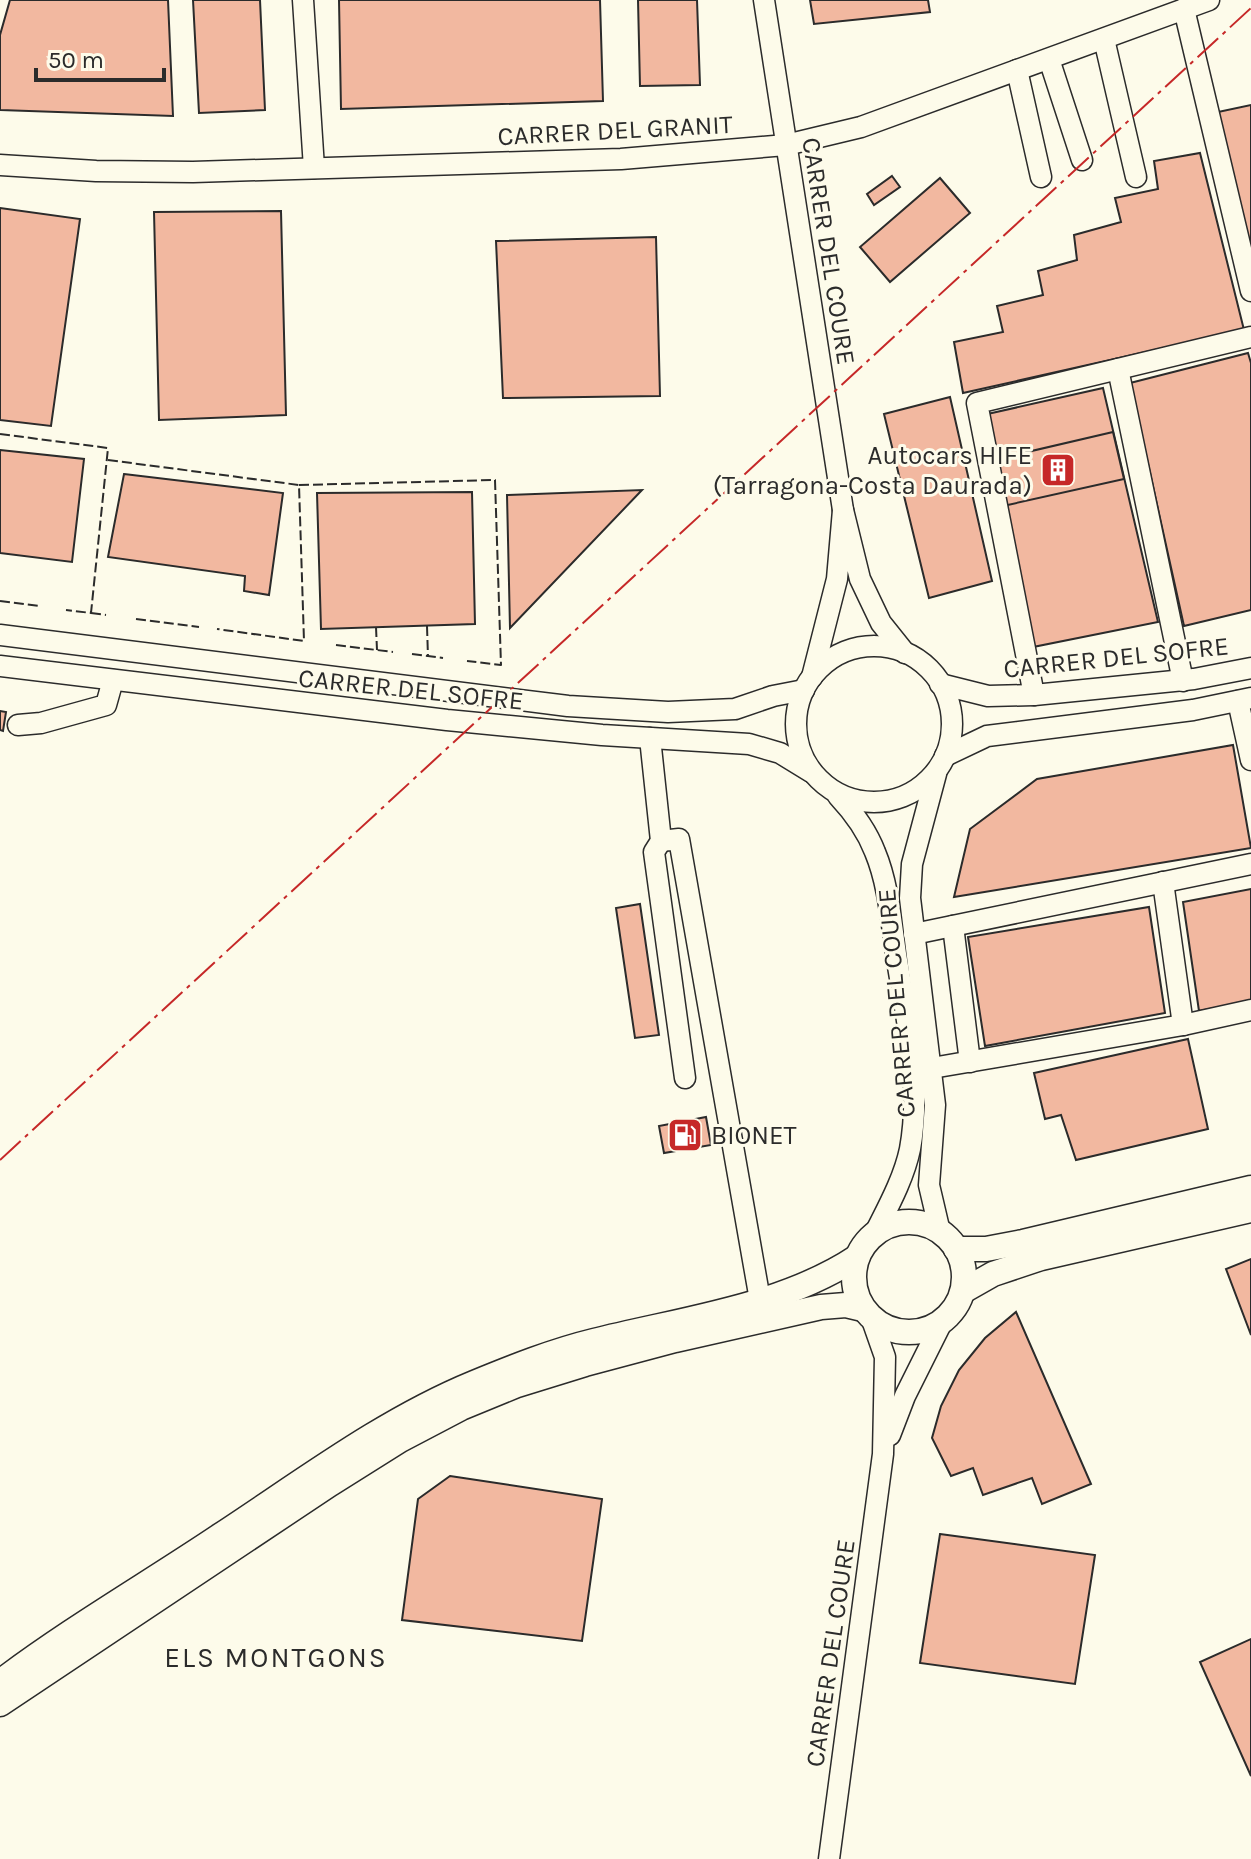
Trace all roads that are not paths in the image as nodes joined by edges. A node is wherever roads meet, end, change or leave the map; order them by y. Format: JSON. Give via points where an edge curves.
{"nodes":[{"id":1,"x":303,"y":0,"type":"edge"},
{"id":2,"x":764,"y":0,"type":"edge"},
{"id":3,"x":1209,"y":0,"type":"edge"},
{"id":4,"x":1184,"y":9,"type":"junction"},
{"id":5,"x":1104,"y":39,"type":"junction"},
{"id":6,"x":1049,"y":59,"type":"junction"},
{"id":7,"x":1017,"y":70,"type":"junction"},
{"id":8,"x":786,"y":145,"type":"junction"},
{"id":9,"x":1082,"y":160,"type":"dead end"},
{"id":10,"x":0,"y":165,"type":"edge"},
{"id":11,"x":314,"y":168,"type":"junction"},
{"id":12,"x":1041,"y":177,"type":"dead end"},
{"id":13,"x":1136,"y":177,"type":"dead end"},
{"id":14,"x":1251,"y":291,"type":"edge"},
{"id":15,"x":1251,"y":337,"type":"edge"},
{"id":16,"x":1118,"y":369,"type":"junction"},
{"id":17,"x":843,"y":510,"type":"junction"},
{"id":18,"x":0,"y":635,"type":"edge"},
{"id":19,"x":905,"y":653,"type":"junction"},
{"id":20,"x":0,"y":666,"type":"edge"},
{"id":21,"x":1251,"y":668,"type":"edge"},
{"id":22,"x":113,"y":680,"type":"junction"},
{"id":23,"x":1183,"y":681,"type":"junction"},
{"id":24,"x":940,"y":684,"type":"junction"},
{"id":25,"x":808,"y":685,"type":"junction"},
{"id":26,"x":1034,"y":695,"type":"junction"},
{"id":27,"x":1245,"y":700,"type":"edge"},
{"id":28,"x":18,"y":725,"type":"dead end"},
{"id":29,"x":650,"y":738,"type":"junction"},
{"id":30,"x":1251,"y":760,"type":"edge"},
{"id":31,"x":941,"y":764,"type":"junction"},
{"id":32,"x":811,"y":772,"type":"junction"},
{"id":33,"x":836,"y":793,"type":"junction"},
{"id":34,"x":661,"y":841,"type":"junction"},
{"id":35,"x":1251,"y":864,"type":"edge"},
{"id":36,"x":1163,"y":882,"type":"junction"},
{"id":37,"x":953,"y":926,"type":"junction"},
{"id":38,"x":914,"y":934,"type":"junction"},
{"id":39,"x":1251,"y":1010,"type":"edge"},
{"id":40,"x":1183,"y":1025,"type":"junction"},
{"id":41,"x":970,"y":1062,"type":"junction"},
{"id":42,"x":932,"y":1068,"type":"junction"},
{"id":43,"x":685,"y":1078,"type":"dead end"},
{"id":44,"x":1251,"y":1188,"type":"edge"},
{"id":45,"x":1251,"y":1210,"type":"edge"},
{"id":46,"x":875,"y":1233,"type":"junction"},
{"id":47,"x":948,"y":1240,"type":"junction"},
{"id":48,"x":857,"y":1257,"type":"junction"},
{"id":49,"x":963,"y":1291,"type":"junction"},
{"id":50,"x":760,"y":1300,"type":"junction"},
{"id":51,"x":868,"y":1314,"type":"junction"},
{"id":52,"x":942,"y":1322,"type":"junction"},
{"id":53,"x":883,"y":1454,"type":"junction"},
{"id":54,"x":0,"y":1682,"type":"edge"},
{"id":55,"x":0,"y":1704,"type":"edge"},
{"id":56,"x":829,"y":1859,"type":"edge"}],
"edges":[{"from":1,"to":11,"type":"street"},
{"from":2,"to":8,"type":"street","name":"CARRER DEL COURE"},
{"from":3,"to":4,"type":"street","name":"CARRER DEL GRANIT"},
{"from":4,"to":5,"type":"street","name":"CARRER DEL GRANIT"},
{"from":4,"to":14,"type":"street"},
{"from":5,"to":6,"type":"street","name":"CARRER DEL GRANIT"},
{"from":5,"to":13,"type":"street"},
{"from":6,"to":7,"type":"street","name":"CARRER DEL GRANIT"},
{"from":6,"to":9,"type":"street"},
{"from":7,"to":8,"type":"street","name":"CARRER DEL GRANIT","via":[[861,127]]},
{"from":7,"to":12,"type":"street"},
{"from":8,"to":11,"type":"street","name":"CARRER DEL GRANIT","via":[[621,159]]},
{"from":8,"to":17,"type":"street","name":"CARRER DEL COURE"},
{"from":10,"to":11,"type":"street","name":"CARRER DEL GRANIT","via":[[96,171]]},
{"from":15,"to":16,"type":"street"},
{"from":16,"to":23,"type":"street"},
{"from":16,"to":26,"type":"street","via":[[977,403]]},
{"from":17,"to":19,"type":"street","name":"CARRER DEL COURE","via":[[860,579],[881,623]]},
{"from":17,"to":25,"type":"street","name":"CARRER DEL COURE","via":[[837,579]]},
{"from":18,"to":25,"type":"street","name":"CARRER DEL SOFRE","via":[[568,706],[668,712],[735,709]]},
{"from":19,"to":24,"type":"street","via":[[928,668]]},
{"from":19,"to":25,"type":"street","via":[[857,648],[829,661]]},
{"from":20,"to":22,"type":"street","name":"CARRER DEL SOFRE"},
{"from":21,"to":23,"type":"street","name":"CARRER DEL SOFRE"},
{"from":22,"to":28,"type":"street","via":[[106,705]]},
{"from":22,"to":29,"type":"street","name":"CARRER DEL SOFRE"},
{"from":23,"to":26,"type":"street","name":"CARRER DEL SOFRE"},
{"from":24,"to":26,"type":"street","name":"CARRER DEL SOFRE","via":[[988,696]]},
{"from":24,"to":31,"type":"street","via":[[951,716],[950,742]]},
{"from":25,"to":32,"type":"street","via":[[796,730]]},
{"from":27,"to":30,"type":"street"},
{"from":27,"to":31,"type":"street","via":[[987,736]]},
{"from":29,"to":32,"type":"street","name":"CARRER DEL SOFRE","via":[[749,744],[780,753]]},
{"from":29,"to":34,"type":"street"},
{"from":31,"to":33,"type":"street","via":[[909,794],[883,802]]},
{"from":31,"to":38,"type":"street","name":"CARRER DEL COURE","via":[[912,864]]},
{"from":32,"to":33,"type":"street"},
{"from":33,"to":46,"type":"street","name":"CARRER DEL COURE","via":[[875,851],[912,1057],[910,1151]]},
{"from":34,"to":43,"type":"street","via":[[654,852]]},
{"from":34,"to":50,"type":"street","via":[[679,839]]},
{"from":35,"to":36,"type":"street"},
{"from":36,"to":37,"type":"street"},
{"from":36,"to":40,"type":"street"},
{"from":37,"to":38,"type":"street"},
{"from":37,"to":41,"type":"street"},
{"from":38,"to":42,"type":"street","name":"CARRER DEL COURE"},
{"from":39,"to":40,"type":"street"},
{"from":40,"to":41,"type":"street"},
{"from":41,"to":42,"type":"street"},
{"from":42,"to":47,"type":"street","name":"CARRER DEL COURE","via":[[929,1185]]},
{"from":44,"to":47,"type":"main road","via":[[986,1249]]},
{"from":45,"to":49,"type":"main road","via":[[1041,1258]]},
{"from":46,"to":47,"type":"main road","via":[[915,1222]]},
{"from":46,"to":48,"type":"main road"},
{"from":47,"to":49,"type":"main road","via":[[963,1266]]},
{"from":48,"to":50,"type":"main road","via":[[814,1282]]},
{"from":48,"to":51,"type":"main road","via":[[854,1286]]},
{"from":49,"to":52,"type":"main road"},
{"from":50,"to":54,"type":"main road","via":[[590,1342],[439,1399],[309,1477]]},
{"from":51,"to":52,"type":"main road","via":[[905,1333]]},
{"from":51,"to":53,"type":"street","name":"CARRER DEL COURE","via":[[885,1357]]},
{"from":51,"to":55,"type":"main road","via":[[846,1305],[821,1307],[675,1340],[558,1372],[461,1408],[330,1484]]},
{"from":52,"to":53,"type":"street","name":"CARRER DEL COURE"},
{"from":53,"to":56,"type":"street","name":"CARRER DEL COURE"}]}
